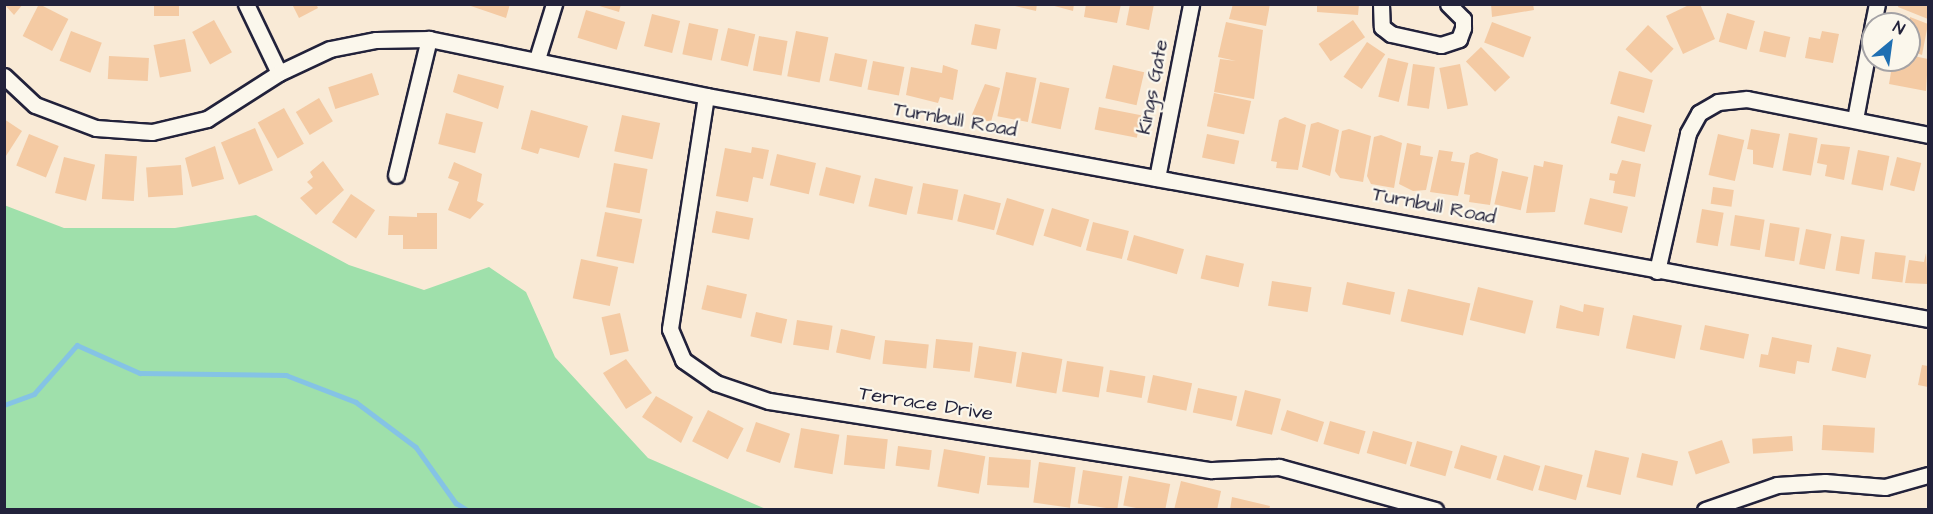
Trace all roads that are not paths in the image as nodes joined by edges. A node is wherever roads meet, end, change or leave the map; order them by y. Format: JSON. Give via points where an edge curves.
{"nodes":[{"id":1,"x":246,"y":4,"type":"edge"},
{"id":2,"x":554,"y":4,"type":"edge"},
{"id":3,"x":1191,"y":4,"type":"edge"},
{"id":4,"x":1381,"y":4,"type":"edge"},
{"id":5,"x":1448,"y":4,"type":"edge"},
{"id":6,"x":429,"y":39,"type":"junction"},
{"id":7,"x":537,"y":59,"type":"junction"},
{"id":8,"x":1864,"y":72,"type":"edge"},
{"id":9,"x":279,"y":73,"type":"junction"},
{"id":10,"x":4,"y":76,"type":"edge"},
{"id":11,"x":706,"y":96,"type":"junction"},
{"id":12,"x":1855,"y":120,"type":"junction"},
{"id":13,"x":1929,"y":135,"type":"edge"},
{"id":14,"x":396,"y":175,"type":"dead end"},
{"id":15,"x":1157,"y":178,"type":"junction"},
{"id":16,"x":1657,"y":271,"type":"junction"},
{"id":17,"x":1929,"y":319,"type":"edge"},
{"id":18,"x":1929,"y":475,"type":"edge"},
{"id":19,"x":1435,"y":510,"type":"edge"},
{"id":20,"x":1705,"y":510,"type":"edge"}],
"edges":[{"from":1,"to":9,"type":"street"},
{"from":2,"to":7,"type":"street"},
{"from":3,"to":15,"type":"street","name":"Kings Gate"},
{"from":4,"to":5,"type":"street","via":[[1382,27],[1391,34],[1441,45],[1459,39],[1463,28],[1463,19]]},
{"from":6,"to":7,"type":"street","name":"Turnbull Road"},
{"from":6,"to":9,"type":"street","name":"Turnbull Road","via":[[376,40],[330,49]]},
{"from":6,"to":14,"type":"street"},
{"from":7,"to":11,"type":"street","name":"Turnbull Road"},
{"from":8,"to":12,"type":"street"},
{"from":9,"to":10,"type":"street","name":"Turnbull Road","via":[[207,120],[152,132],[96,128],[66,117],[35,105]]},
{"from":11,"to":15,"type":"street","name":"Turnbull Road"},
{"from":11,"to":19,"type":"street","name":"Terrace Drive","via":[[670,329],[683,360],[716,383],[769,401],[1212,470],[1279,467]]},
{"from":12,"to":13,"type":"street"},
{"from":12,"to":16,"type":"street","via":[[1747,99],[1718,102],[1699,113],[1688,133]]},
{"from":15,"to":16,"type":"street","name":"Turnbull Road"},
{"from":16,"to":17,"type":"street","name":"Turnbull Road"},
{"from":18,"to":20,"type":"street","via":[[1885,488],[1825,482],[1778,485]]}]}
